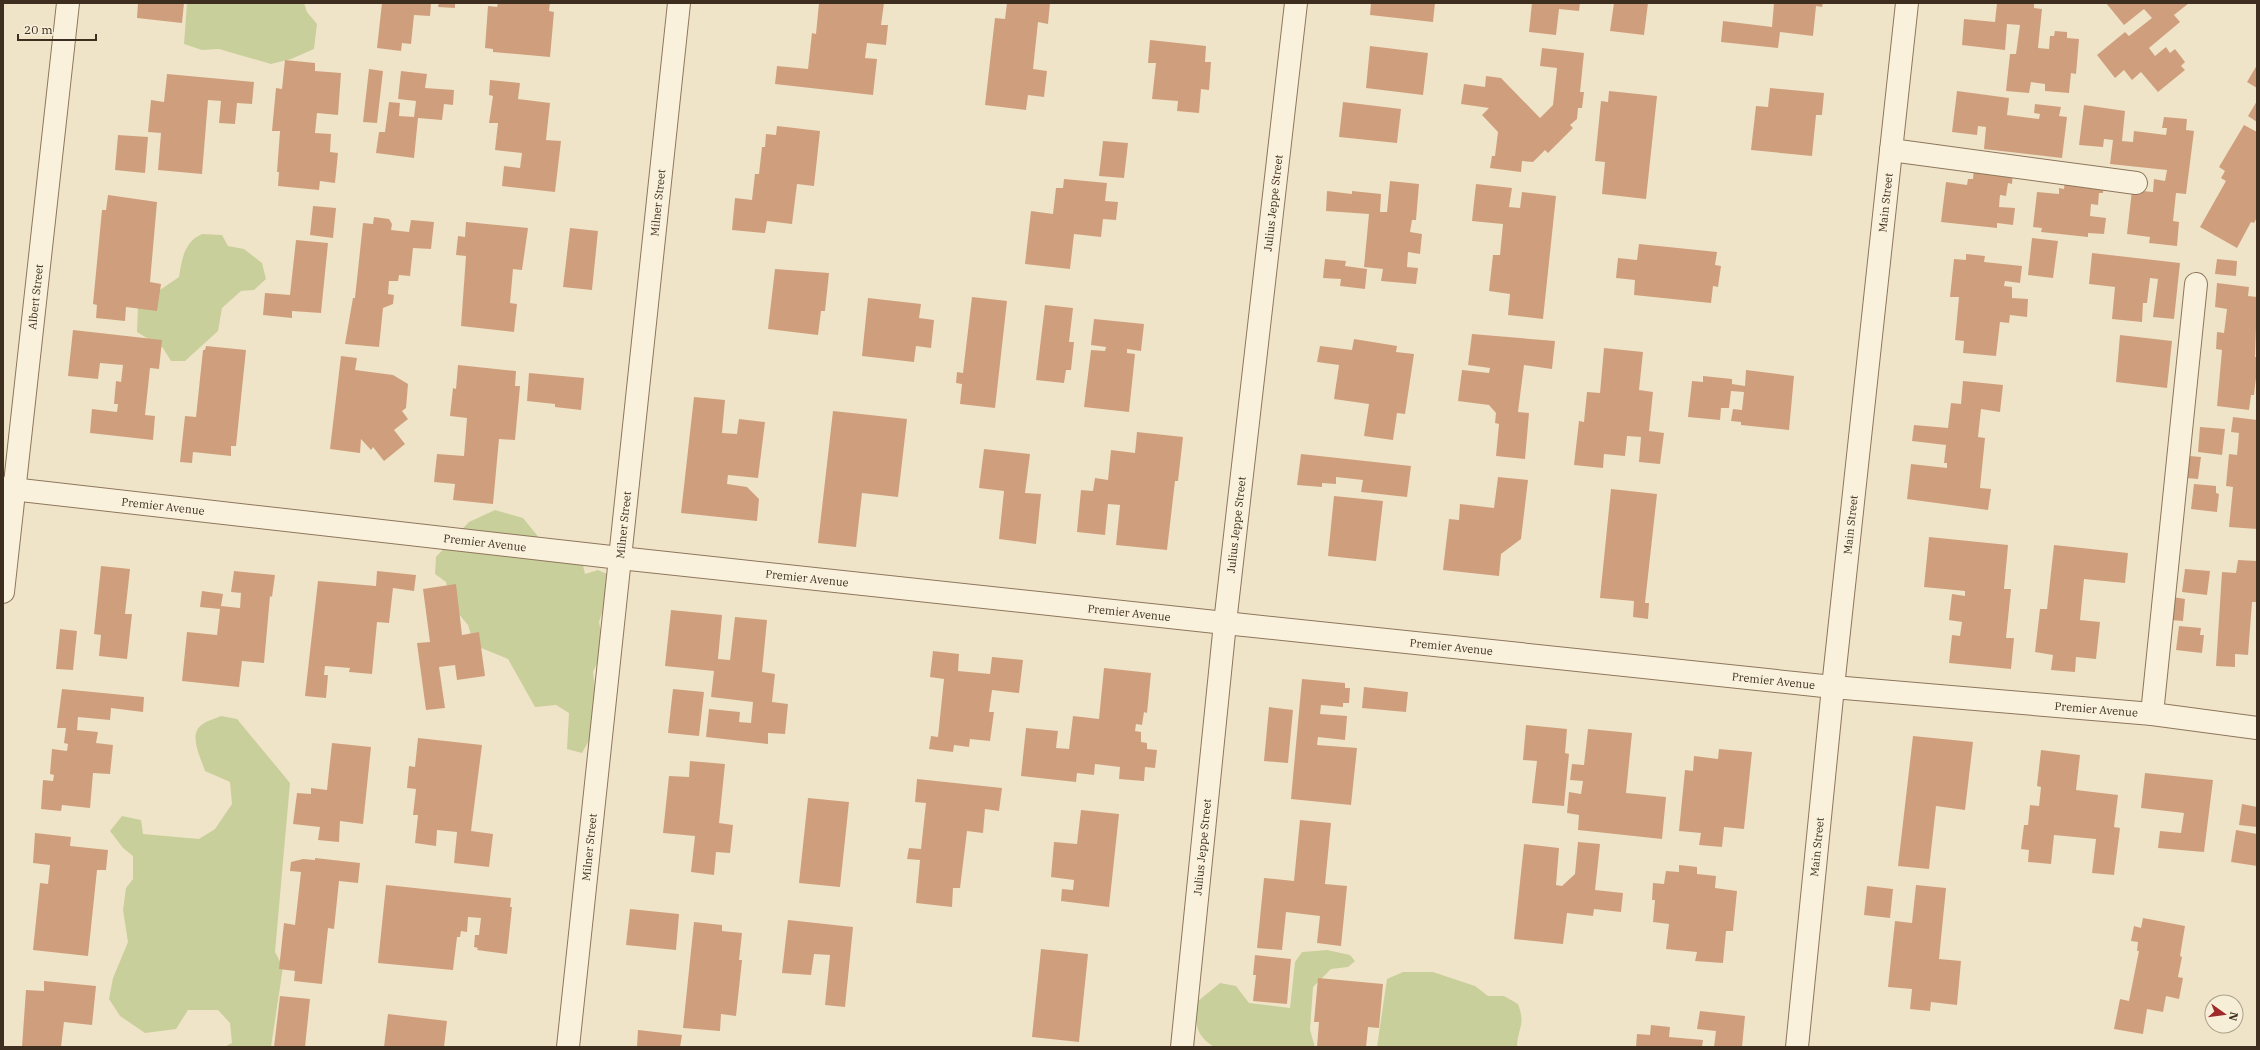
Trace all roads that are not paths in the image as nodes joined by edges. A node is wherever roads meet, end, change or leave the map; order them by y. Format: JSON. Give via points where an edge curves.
{"nodes":[{"id":1,"x":68,"y":3,"type":"edge"},
{"id":2,"x":679,"y":3,"type":"edge"},
{"id":3,"x":1296,"y":3,"type":"edge"},
{"id":4,"x":1907,"y":3,"type":"edge"},
{"id":5,"x":1891,"y":150,"type":"junction"},
{"id":6,"x":2136,"y":183,"type":"dead end"},
{"id":7,"x":2196,"y":284,"type":"dead end"},
{"id":8,"x":8,"y":488,"type":"edge"},
{"id":9,"x":620,"y":558,"type":"junction"},
{"id":10,"x":3,"y":592,"type":"edge"},
{"id":11,"x":1225,"y":623,"type":"junction"},
{"id":12,"x":1833,"y":687,"type":"junction"},
{"id":13,"x":2152,"y":714,"type":"junction"},
{"id":14,"x":2257,"y":728,"type":"edge"},
{"id":15,"x":568,"y":1047,"type":"edge"},
{"id":16,"x":1182,"y":1047,"type":"edge"},
{"id":17,"x":1797,"y":1047,"type":"edge"}],
"edges":[{"from":1,"to":8,"type":"street","name":"Albert Street"},
{"from":2,"to":9,"type":"street","name":"Milner Street"},
{"from":3,"to":11,"type":"street","name":"Julius Jeppe Street"},
{"from":4,"to":5,"type":"street","name":"Main Street"},
{"from":5,"to":6,"type":"street"},
{"from":5,"to":12,"type":"street","name":"Main Street"},
{"from":7,"to":13,"type":"street"},
{"from":8,"to":9,"type":"street","name":"Premier Avenue"},
{"from":8,"to":10,"type":"street","name":"Albert Street"},
{"from":9,"to":11,"type":"street","name":"Premier Avenue"},
{"from":9,"to":15,"type":"street","name":"Milner Street"},
{"from":11,"to":12,"type":"street","name":"Premier Avenue"},
{"from":11,"to":16,"type":"street","name":"Julius Jeppe Street"},
{"from":12,"to":13,"type":"street","name":"Premier Avenue"},
{"from":12,"to":17,"type":"street","name":"Main Street"},
{"from":13,"to":14,"type":"street","name":"Premier Avenue"}]}
